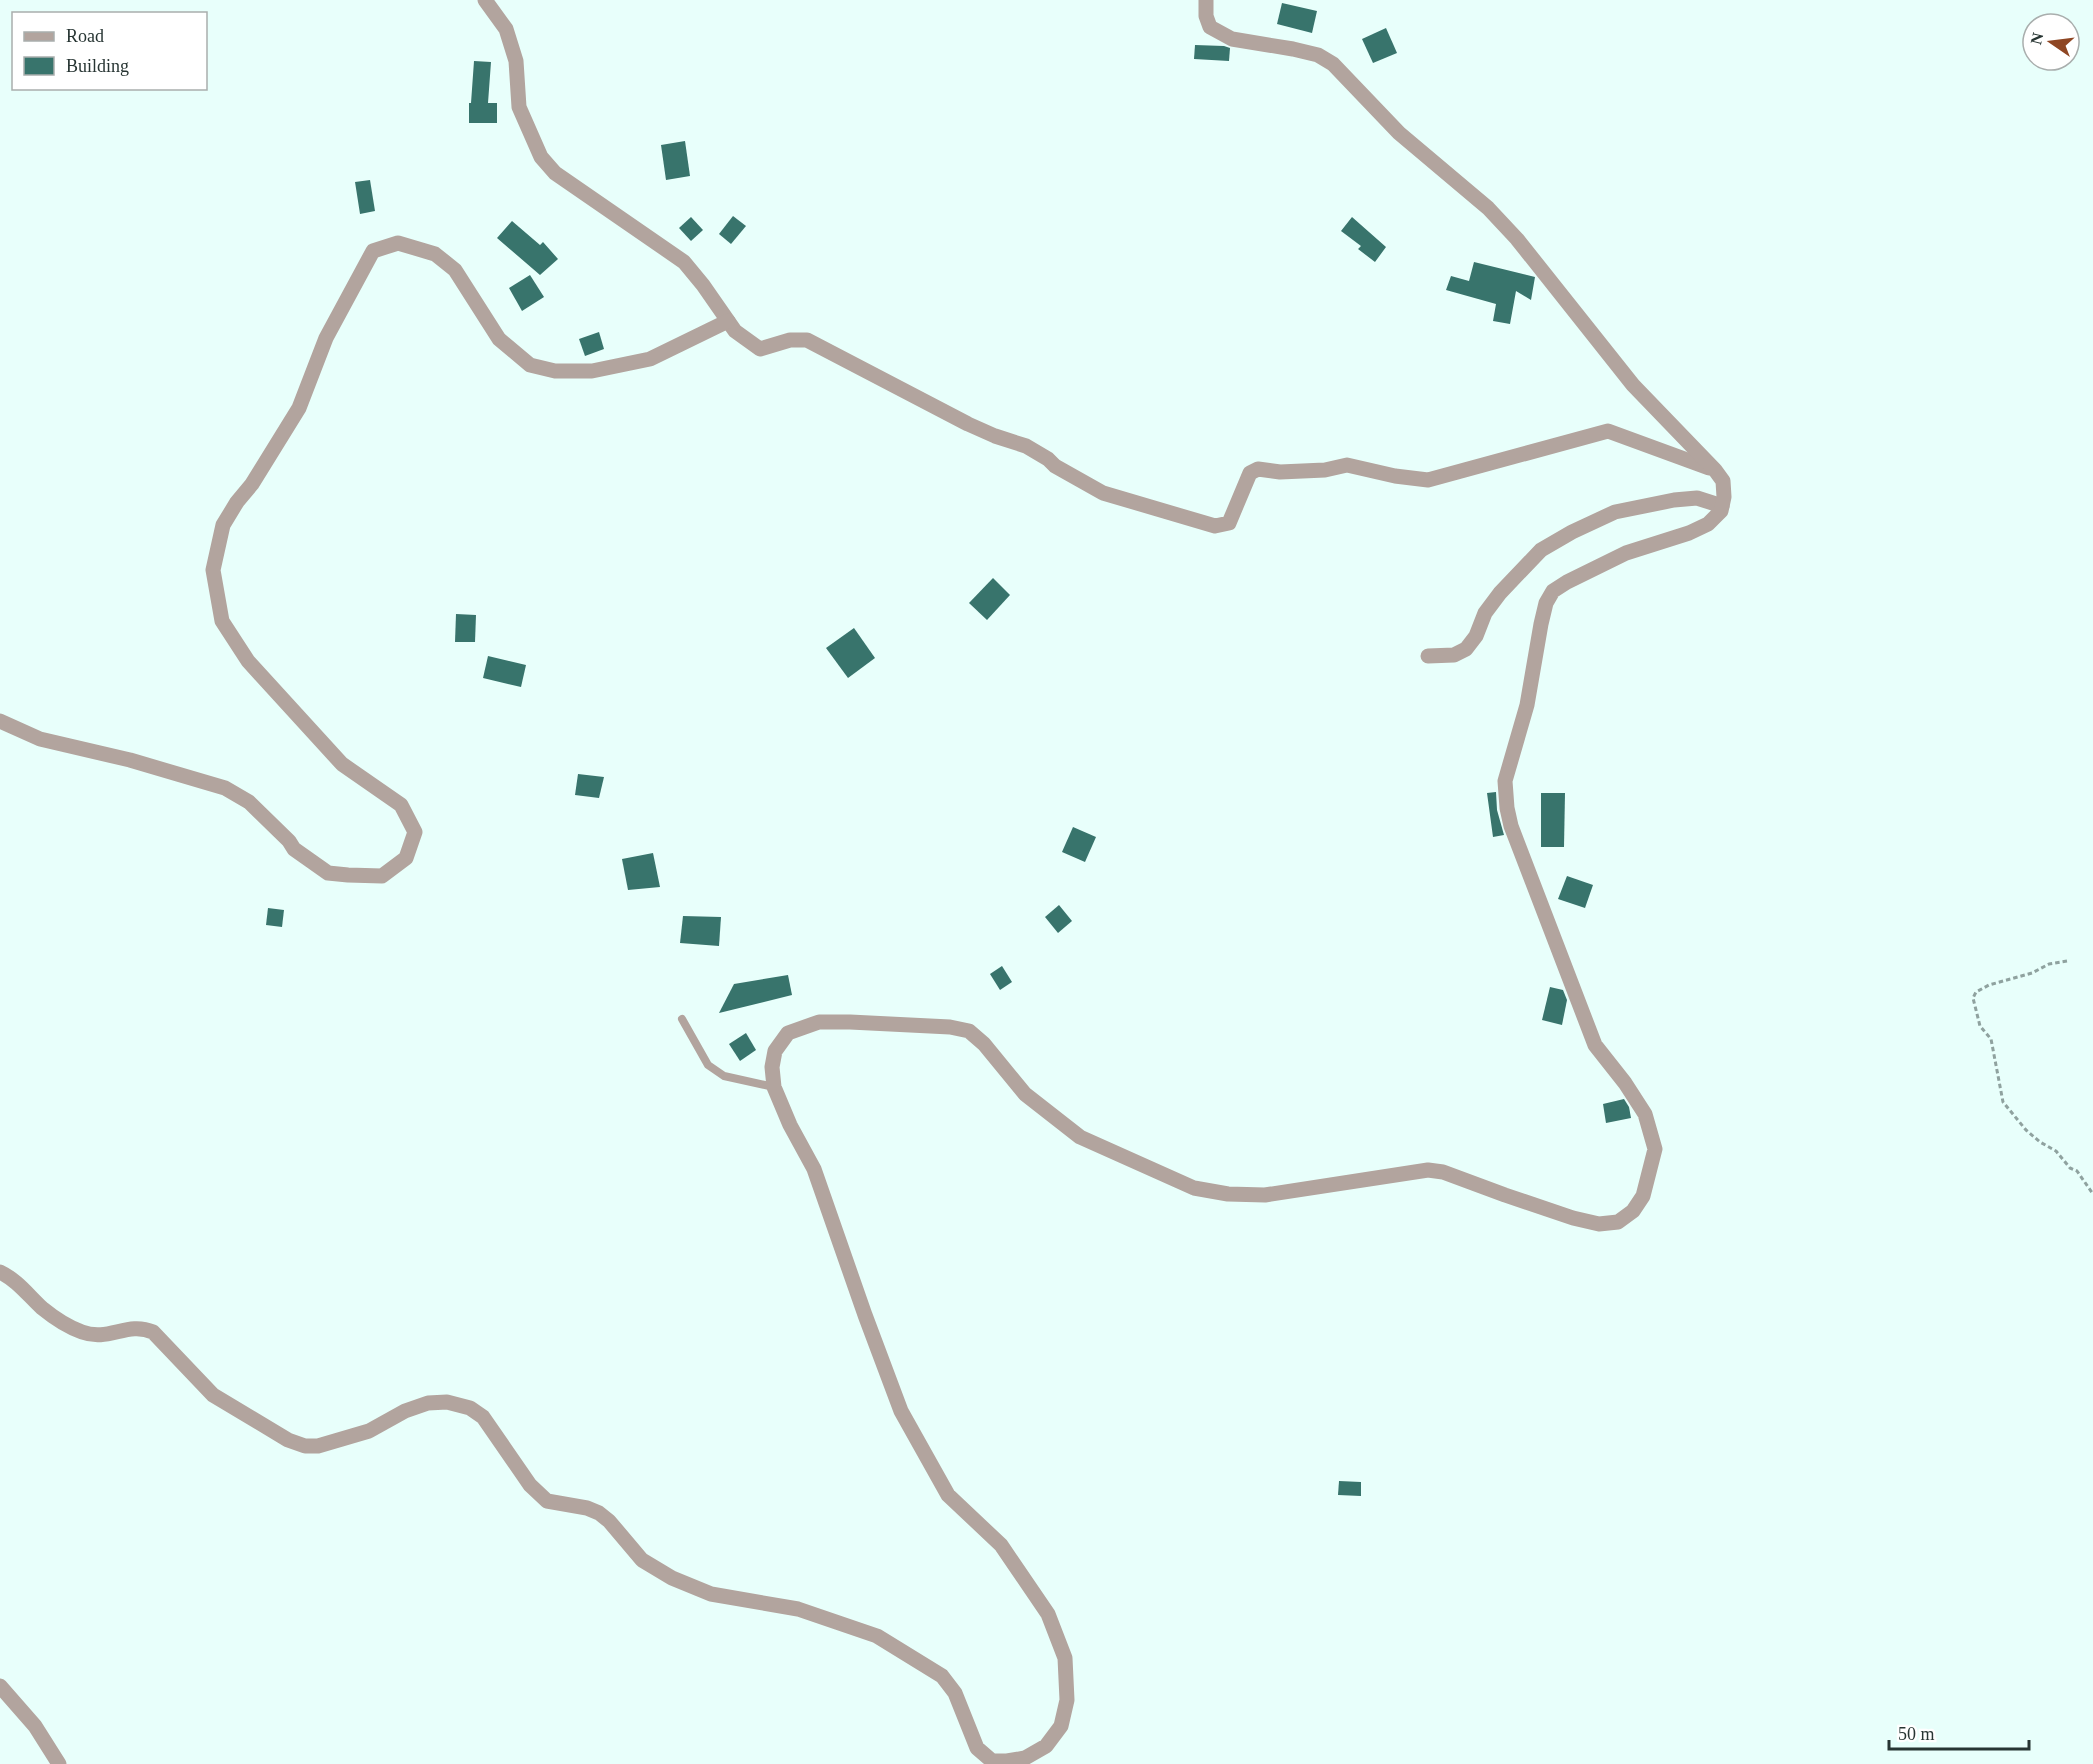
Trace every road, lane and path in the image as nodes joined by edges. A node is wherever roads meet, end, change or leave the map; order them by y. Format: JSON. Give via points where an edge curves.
{"nodes":[{"id":1,"x":485,"y":0,"type":"edge"},
{"id":2,"x":1206,"y":0,"type":"edge"},
{"id":3,"x":728,"y":321,"type":"junction"},
{"id":4,"x":1715,"y":470,"type":"junction"},
{"id":5,"x":1722,"y":506,"type":"junction"},
{"id":6,"x":1428,"y":657,"type":"dead end"},
{"id":7,"x":0,"y":722,"type":"edge"},
{"id":8,"x":2067,"y":961,"type":"dead end"},
{"id":9,"x":682,"y":1019,"type":"dead end"},
{"id":10,"x":774,"y":1087,"type":"junction"},
{"id":11,"x":2093,"y":1194,"type":"edge"},
{"id":12,"x":0,"y":1272,"type":"edge"},
{"id":13,"x":0,"y":1686,"type":"edge"},
{"id":14,"x":59,"y":1764,"type":"edge"}],
"edges":[{"from":1,"to":3,"type":"street","via":[[506,29],[516,61],[519,107],[541,157],[555,173],[684,262]]},
{"from":2,"to":4,"type":"street","via":[[1210,27],[1232,39],[1293,49],[1333,64],[1399,134],[1488,208],[1633,385]]},
{"from":3,"to":4,"type":"street","via":[[760,349],[790,340],[807,340],[968,424],[1026,446],[1103,493],[1215,526],[1228,523],[1250,473],[1258,468],[1280,472],[1347,465],[1428,480],[1608,431]]},
{"from":3,"to":7,"type":"street","via":[[650,359],[592,371],[555,371],[530,365],[499,339],[455,270],[435,254],[398,243],[373,251],[326,338],[299,408],[223,525],[213,570],[222,621],[248,661],[342,764],[401,805],[416,832],[406,858],[382,876],[328,873],[294,849],[249,802],[225,788],[40,739]]},
{"from":4,"to":5,"type":"street","via":[[1723,481]]},
{"from":5,"to":6,"type":"street","via":[[1697,498],[1674,500],[1615,512],[1572,532],[1541,550],[1500,593],[1466,649],[1454,655]]},
{"from":5,"to":10,"type":"street","via":[[1708,524],[1626,553],[1552,591],[1541,624],[1527,705],[1505,781],[1511,826],[1595,1045],[1646,1114],[1655,1149],[1643,1196],[1634,1211],[1618,1222],[1599,1224],[1574,1218],[1428,1170],[1265,1195],[1194,1188],[1080,1137],[1025,1094],[984,1044],[969,1032],[950,1028],[819,1022],[788,1034],[775,1051]]},
{"from":8,"to":11,"type":"path","via":[[1989,985],[1973,998],[1980,1026],[1991,1039],[2003,1102],[2025,1130],[2077,1171]]},
{"from":9,"to":10,"type":"lane","via":[[708,1065],[724,1076]]},
{"from":10,"to":12,"type":"street","via":[[814,1169],[901,1411],[948,1495],[1001,1545],[1048,1614],[1065,1658],[1066,1700],[1061,1726],[1046,1746],[1025,1758],[992,1761],[977,1748],[955,1693],[942,1676],[877,1636],[798,1609],[711,1593],[682,1582],[642,1560],[599,1513],[547,1501],[530,1485],[483,1417],[470,1408],[447,1402],[428,1403],[369,1431],[305,1446],[213,1395],[153,1332],[142,1327],[97,1336],[82,1332],[44,1309]]},
{"from":13,"to":14,"type":"street","via":[[35,1726]]}]}
